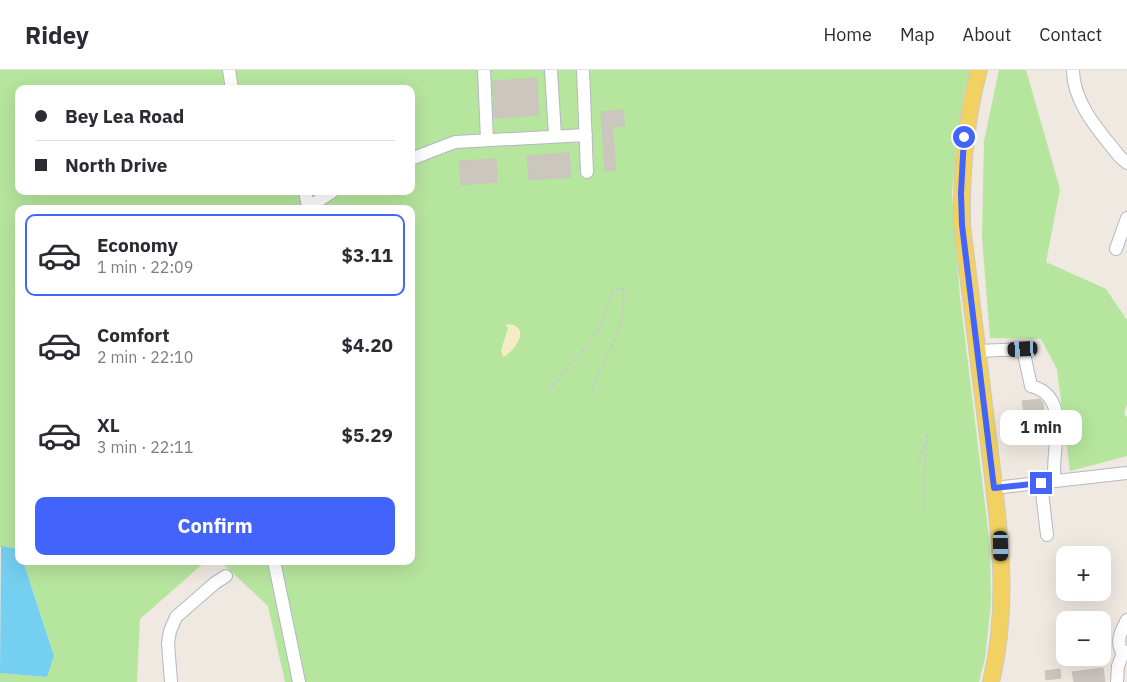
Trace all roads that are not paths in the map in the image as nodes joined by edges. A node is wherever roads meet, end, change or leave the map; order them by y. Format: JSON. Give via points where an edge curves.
{"nodes":[{"id":1,"x":229,"y":70,"type":"edge"},
{"id":2,"x":484,"y":70,"type":"edge"},
{"id":3,"x":551,"y":70,"type":"edge"},
{"id":4,"x":583,"y":70,"type":"edge"},
{"id":5,"x":979,"y":70,"type":"edge"},
{"id":6,"x":1073,"y":70,"type":"edge"},
{"id":7,"x":231,"y":85,"type":"edge"},
{"id":8,"x":586,"y":135,"type":"junction"},
{"id":9,"x":555,"y":136,"type":"junction"},
{"id":10,"x":487,"y":140,"type":"junction"},
{"id":11,"x":415,"y":157,"type":"edge"},
{"id":12,"x":1127,"y":163,"type":"edge"},
{"id":13,"x":587,"y":172,"type":"dead end"},
{"id":14,"x":327,"y":195,"type":"edge"},
{"id":15,"x":312,"y":205,"type":"edge"},
{"id":16,"x":1127,"y":218,"type":"edge"},
{"id":17,"x":1116,"y":249,"type":"dead end"},
{"id":18,"x":978,"y":352,"type":"junction"},
{"id":19,"x":1127,"y":473,"type":"edge"},
{"id":20,"x":1055,"y":481,"type":"junction"},
{"id":21,"x":1041,"y":483,"type":"junction"},
{"id":22,"x":994,"y":488,"type":"junction"},
{"id":23,"x":1047,"y":535,"type":"dead end"},
{"id":24,"x":275,"y":565,"type":"edge"},
{"id":25,"x":226,"y":576,"type":"dead end"},
{"id":26,"x":1127,"y":620,"type":"edge"},
{"id":27,"x":1125,"y":652,"type":"edge"},
{"id":28,"x":171,"y":682,"type":"edge"},
{"id":29,"x":299,"y":682,"type":"edge"},
{"id":30,"x":991,"y":682,"type":"edge"},
{"id":31,"x":1118,"y":682,"type":"edge"}],
"edges":[{"from":1,"to":7,"type":"street"},
{"from":2,"to":10,"type":"street"},
{"from":3,"to":9,"type":"street"},
{"from":4,"to":8,"type":"street"},
{"from":5,"to":18,"type":"main road","via":[[964,137],[961,193]]},
{"from":6,"to":12,"type":"street","via":[[1083,106]]},
{"from":8,"to":9,"type":"street"},
{"from":8,"to":13,"type":"street"},
{"from":9,"to":10,"type":"street"},
{"from":10,"to":11,"type":"street","via":[[455,142]]},
{"from":14,"to":15,"type":"street"},
{"from":16,"to":17,"type":"street"},
{"from":18,"to":20,"type":"street","via":[[1023,349],[1031,386],[1042,389],[1053,403],[1058,426],[1053,471]]},
{"from":18,"to":22,"type":"main road"},
{"from":19,"to":20,"type":"street"},
{"from":20,"to":21,"type":"street"},
{"from":21,"to":22,"type":"street"},
{"from":21,"to":23,"type":"street"},
{"from":22,"to":30,"type":"main road","via":[[1001,546],[1002,603]]},
{"from":24,"to":29,"type":"street"},
{"from":25,"to":28,"type":"street","via":[[176,618],[168,643]]},
{"from":26,"to":27,"type":"street","via":[[1118,644]]},
{"from":27,"to":31,"type":"street","via":[[1118,666]]}]}
